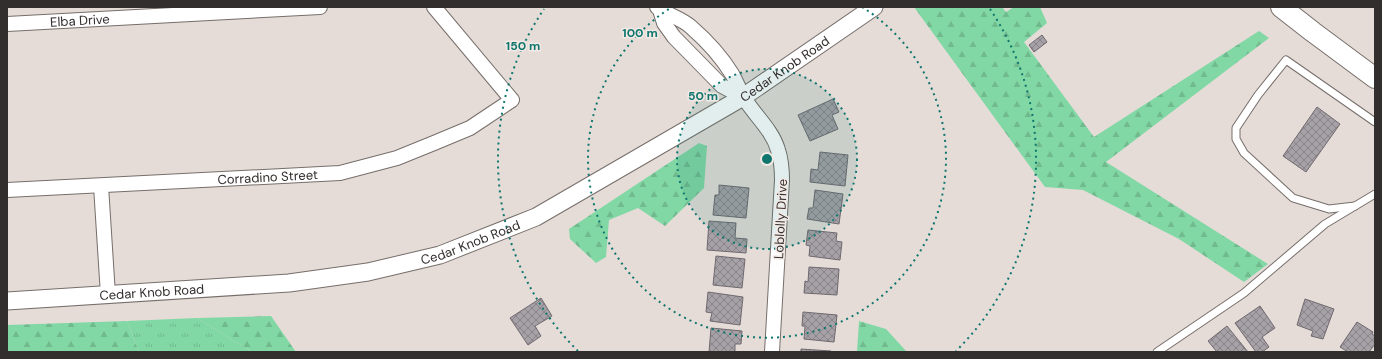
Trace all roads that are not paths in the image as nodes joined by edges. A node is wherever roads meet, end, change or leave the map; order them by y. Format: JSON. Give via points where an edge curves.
{"nodes":[{"id":1,"x":320,"y":7,"type":"edge"},
{"id":2,"x":434,"y":7,"type":"edge"},
{"id":3,"x":874,"y":7,"type":"edge"},
{"id":4,"x":659,"y":8,"type":"edge"},
{"id":5,"x":1283,"y":8,"type":"edge"},
{"id":6,"x":7,"y":24,"type":"edge"},
{"id":7,"x":1375,"y":78,"type":"edge"},
{"id":8,"x":743,"y":97,"type":"junction"},
{"id":9,"x":1375,"y":122,"type":"edge"},
{"id":10,"x":101,"y":186,"type":"junction"},
{"id":11,"x":7,"y":190,"type":"edge"},
{"id":12,"x":1375,"y":194,"type":"edge"},
{"id":13,"x":1356,"y":206,"type":"junction"},
{"id":14,"x":108,"y":295,"type":"junction"},
{"id":15,"x":7,"y":301,"type":"edge"},
{"id":16,"x":772,"y":352,"type":"edge"},
{"id":17,"x":1157,"y":352,"type":"edge"}],
"edges":[{"from":1,"to":6,"type":"street","name":"Elba Drive"},
{"from":2,"to":10,"type":"street","name":"Corradino Street","via":[[512,100],[470,128],[397,158],[340,173]]},
{"from":3,"to":8,"type":"street","name":"Cedar Knob Road"},
{"from":4,"to":8,"type":"street","via":[[692,28],[713,49],[724,62]]},
{"from":4,"to":8,"type":"street","via":[[664,23],[674,38],[722,86]]},
{"from":5,"to":7,"type":"main road"},
{"from":8,"to":14,"type":"street","name":"Cedar Knob Road","via":[[536,217],[440,255],[368,272],[289,283]]},
{"from":8,"to":16,"type":"street","name":"Loblolly Drive","via":[[769,131],[778,148],[781,165]]},
{"from":9,"to":13,"type":"lane","via":[[1286,60],[1236,128],[1236,139],[1244,153],[1293,198],[1329,209]]},
{"from":10,"to":11,"type":"street","name":"Corradino Street"},
{"from":10,"to":14,"type":"street"},
{"from":12,"to":13,"type":"lane"},
{"from":13,"to":17,"type":"lane","via":[[1325,224],[1244,293]]},
{"from":14,"to":15,"type":"street","name":"Cedar Knob Road"}]}
